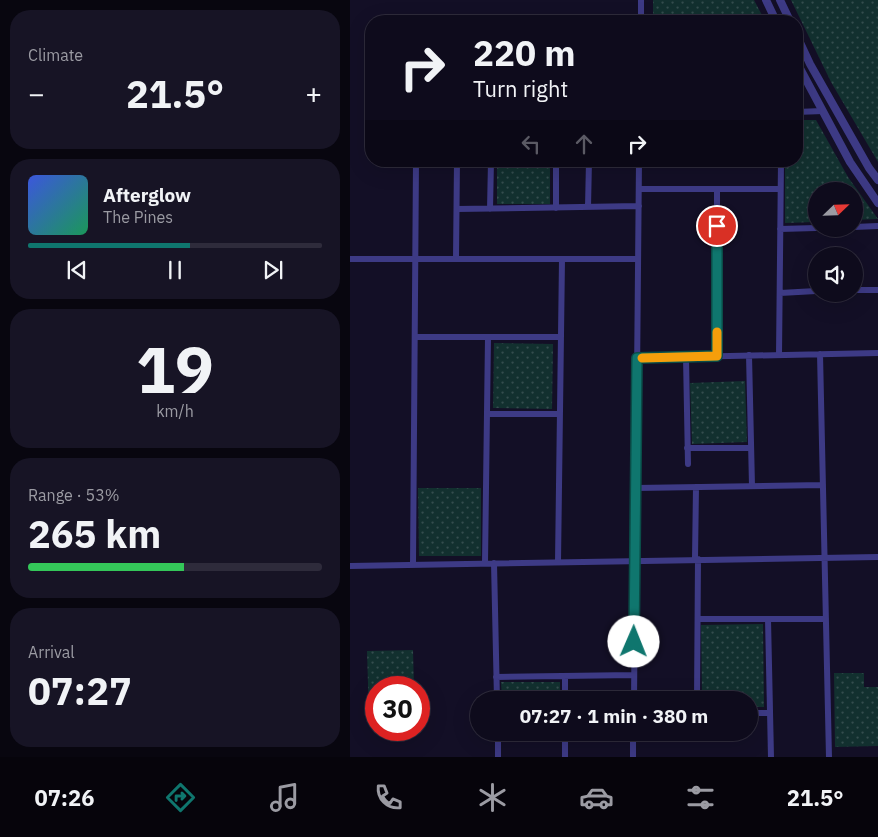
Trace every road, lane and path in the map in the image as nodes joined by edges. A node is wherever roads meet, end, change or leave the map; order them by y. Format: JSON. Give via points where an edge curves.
{"nodes":[{"id":1,"x":641,"y":0,"type":"edge"},
{"id":2,"x":766,"y":0,"type":"edge"},
{"id":3,"x":780,"y":0,"type":"edge"},
{"id":4,"x":641,"y":15,"type":"edge"},
{"id":5,"x":773,"y":15,"type":"edge"},
{"id":6,"x":787,"y":15,"type":"edge"},
{"id":7,"x":803,"y":48,"type":"edge"},
{"id":8,"x":803,"y":75,"type":"edge"},
{"id":9,"x":803,"y":112,"type":"edge"},
{"id":10,"x":822,"y":112,"type":"junction"},
{"id":11,"x":416,"y":167,"type":"edge"},
{"id":12,"x":457,"y":167,"type":"edge"},
{"id":13,"x":491,"y":167,"type":"edge"},
{"id":14,"x":556,"y":167,"type":"edge"},
{"id":15,"x":588,"y":167,"type":"edge"},
{"id":16,"x":639,"y":167,"type":"edge"},
{"id":17,"x":781,"y":167,"type":"edge"},
{"id":18,"x":878,"y":180,"type":"edge"},
{"id":19,"x":639,"y":189,"type":"junction"},
{"id":20,"x":717,"y":189,"type":"junction"},
{"id":21,"x":780,"y":189,"type":"junction"},
{"id":22,"x":878,"y":203,"type":"edge"},
{"id":23,"x":639,"y":206,"type":"junction"},
{"id":24,"x":588,"y":207,"type":"junction"},
{"id":25,"x":490,"y":208,"type":"junction"},
{"id":26,"x":556,"y":208,"type":"junction"},
{"id":27,"x":456,"y":209,"type":"junction"},
{"id":28,"x":878,"y":226,"type":"edge"},
{"id":29,"x":863,"y":227,"type":"edge"},
{"id":30,"x":808,"y":228,"type":"edge"},
{"id":31,"x":780,"y":230,"type":"junction"},
{"id":32,"x":350,"y":258,"type":"edge"},
{"id":33,"x":415,"y":258,"type":"junction"},
{"id":34,"x":456,"y":258,"type":"junction"},
{"id":35,"x":562,"y":259,"type":"junction"},
{"id":36,"x":638,"y":259,"type":"junction"},
{"id":37,"x":863,"y":290,"type":"edge"},
{"id":38,"x":878,"y":290,"type":"edge"},
{"id":39,"x":808,"y":291,"type":"edge"},
{"id":40,"x":780,"y":292,"type":"junction"},
{"id":41,"x":415,"y":337,"type":"junction"},
{"id":42,"x":488,"y":337,"type":"junction"},
{"id":43,"x":561,"y":337,"type":"junction"},
{"id":44,"x":878,"y":353,"type":"edge"},
{"id":45,"x":820,"y":354,"type":"junction"},
{"id":46,"x":779,"y":355,"type":"junction"},
{"id":47,"x":717,"y":356,"type":"junction"},
{"id":48,"x":749,"y":356,"type":"junction"},
{"id":49,"x":686,"y":357,"type":"junction"},
{"id":50,"x":637,"y":358,"type":"junction"},
{"id":51,"x":487,"y":414,"type":"junction"},
{"id":52,"x":560,"y":414,"type":"junction"},
{"id":53,"x":687,"y":448,"type":"junction"},
{"id":54,"x":752,"y":448,"type":"junction"},
{"id":55,"x":688,"y":464,"type":"dead end"},
{"id":56,"x":824,"y":484,"type":"junction"},
{"id":57,"x":752,"y":486,"type":"junction"},
{"id":58,"x":696,"y":487,"type":"junction"},
{"id":59,"x":636,"y":488,"type":"junction"},
{"id":60,"x":825,"y":557,"type":"junction"},
{"id":61,"x":878,"y":557,"type":"edge"},
{"id":62,"x":697,"y":559,"type":"junction"},
{"id":63,"x":635,"y":560,"type":"junction"},
{"id":64,"x":558,"y":562,"type":"junction"},
{"id":65,"x":485,"y":563,"type":"junction"},
{"id":66,"x":494,"y":563,"type":"junction"},
{"id":67,"x":413,"y":565,"type":"junction"},
{"id":68,"x":350,"y":566,"type":"edge"},
{"id":69,"x":698,"y":619,"type":"junction"},
{"id":70,"x":768,"y":619,"type":"junction"},
{"id":71,"x":826,"y":619,"type":"junction"},
{"id":72,"x":634,"y":675,"type":"junction"},
{"id":73,"x":565,"y":676,"type":"junction"},
{"id":74,"x":496,"y":677,"type":"junction"},
{"id":75,"x":497,"y":691,"type":"edge"},
{"id":76,"x":565,"y":691,"type":"edge"},
{"id":77,"x":634,"y":691,"type":"edge"},
{"id":78,"x":697,"y":691,"type":"edge"},
{"id":79,"x":758,"y":713,"type":"edge"},
{"id":80,"x":770,"y":713,"type":"junction"},
{"id":81,"x":498,"y":741,"type":"edge"},
{"id":82,"x":565,"y":741,"type":"edge"},
{"id":83,"x":633,"y":741,"type":"edge"},
{"id":84,"x":498,"y":757,"type":"edge"},
{"id":85,"x":564,"y":757,"type":"edge"},
{"id":86,"x":633,"y":757,"type":"edge"},
{"id":87,"x":771,"y":757,"type":"edge"},
{"id":88,"x":829,"y":757,"type":"edge"}],
"edges":[{"from":1,"to":4,"type":"street"},
{"from":2,"to":5,"type":"street"},
{"from":3,"to":6,"type":"street"},
{"from":7,"to":18,"type":"street"},
{"from":8,"to":10,"type":"street"},
{"from":9,"to":10,"type":"street"},
{"from":10,"to":22,"type":"street"},
{"from":11,"to":33,"type":"street"},
{"from":12,"to":27,"type":"street"},
{"from":13,"to":25,"type":"street"},
{"from":14,"to":26,"type":"street"},
{"from":15,"to":24,"type":"street"},
{"from":16,"to":19,"type":"street"},
{"from":17,"to":21,"type":"street"},
{"from":19,"to":20,"type":"street"},
{"from":19,"to":23,"type":"street"},
{"from":20,"to":21,"type":"street"},
{"from":20,"to":47,"type":"street"},
{"from":21,"to":31,"type":"street"},
{"from":23,"to":24,"type":"street"},
{"from":23,"to":36,"type":"street"},
{"from":24,"to":26,"type":"street"},
{"from":25,"to":26,"type":"street"},
{"from":25,"to":27,"type":"street"},
{"from":27,"to":34,"type":"street"},
{"from":28,"to":29,"type":"street"},
{"from":30,"to":31,"type":"street"},
{"from":31,"to":40,"type":"street"},
{"from":32,"to":33,"type":"street"},
{"from":33,"to":34,"type":"street"},
{"from":33,"to":41,"type":"street"},
{"from":34,"to":35,"type":"street"},
{"from":35,"to":36,"type":"street"},
{"from":35,"to":43,"type":"street"},
{"from":36,"to":50,"type":"street"},
{"from":37,"to":38,"type":"street"},
{"from":39,"to":40,"type":"street"},
{"from":40,"to":46,"type":"street"},
{"from":41,"to":42,"type":"street"},
{"from":41,"to":67,"type":"street"},
{"from":42,"to":43,"type":"street"},
{"from":42,"to":51,"type":"street"},
{"from":43,"to":52,"type":"street"},
{"from":44,"to":45,"type":"street"},
{"from":45,"to":46,"type":"street"},
{"from":45,"to":56,"type":"street"},
{"from":46,"to":48,"type":"street"},
{"from":47,"to":48,"type":"street"},
{"from":47,"to":49,"type":"street"},
{"from":48,"to":54,"type":"street"},
{"from":49,"to":50,"type":"street"},
{"from":49,"to":53,"type":"street"},
{"from":50,"to":59,"type":"street"},
{"from":51,"to":52,"type":"street"},
{"from":51,"to":65,"type":"street"},
{"from":52,"to":64,"type":"street"},
{"from":53,"to":54,"type":"street"},
{"from":53,"to":55,"type":"street"},
{"from":54,"to":57,"type":"street"},
{"from":56,"to":57,"type":"street"},
{"from":56,"to":60,"type":"street"},
{"from":57,"to":58,"type":"street"},
{"from":58,"to":59,"type":"street"},
{"from":58,"to":62,"type":"street"},
{"from":59,"to":63,"type":"street"},
{"from":60,"to":61,"type":"street"},
{"from":60,"to":62,"type":"street"},
{"from":60,"to":71,"type":"street"},
{"from":62,"to":63,"type":"street"},
{"from":62,"to":69,"type":"street"},
{"from":63,"to":64,"type":"street"},
{"from":63,"to":72,"type":"street"},
{"from":64,"to":66,"type":"street"},
{"from":65,"to":66,"type":"street"},
{"from":65,"to":67,"type":"street"},
{"from":66,"to":74,"type":"street"},
{"from":67,"to":68,"type":"street"},
{"from":69,"to":70,"type":"street"},
{"from":69,"to":78,"type":"street"},
{"from":70,"to":71,"type":"street"},
{"from":70,"to":80,"type":"street"},
{"from":71,"to":88,"type":"street"},
{"from":72,"to":73,"type":"street"},
{"from":72,"to":77,"type":"street"},
{"from":73,"to":74,"type":"street"},
{"from":73,"to":76,"type":"street"},
{"from":74,"to":75,"type":"street"},
{"from":79,"to":80,"type":"street"},
{"from":80,"to":87,"type":"street"},
{"from":81,"to":84,"type":"street"},
{"from":82,"to":85,"type":"street"},
{"from":83,"to":86,"type":"street"}]}
